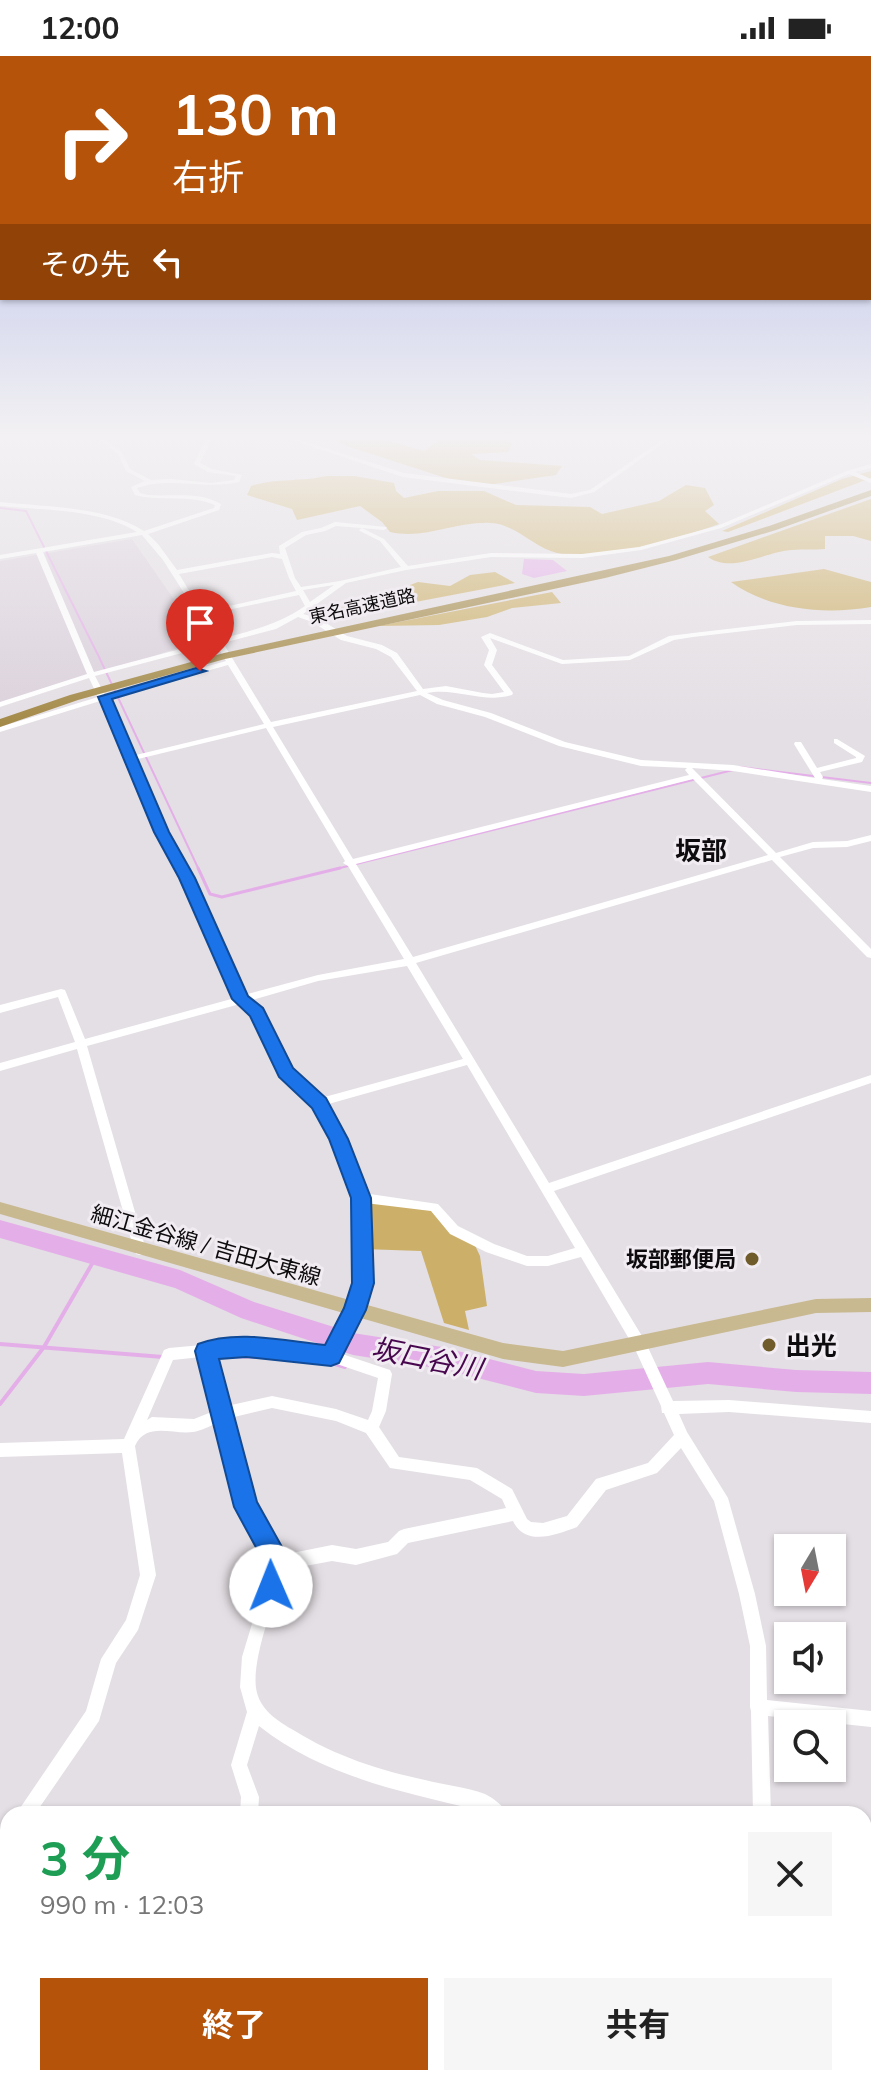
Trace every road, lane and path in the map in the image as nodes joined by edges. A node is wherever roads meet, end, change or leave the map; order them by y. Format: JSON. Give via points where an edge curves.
{"nodes":[{"id":1,"x":134,"y":535,"type":"edge"},
{"id":2,"x":145,"y":535,"type":"edge"},
{"id":3,"x":301,"y":535,"type":"edge"},
{"id":4,"x":372,"y":535,"type":"edge"},
{"id":5,"x":695,"y":535,"type":"edge"},
{"id":6,"x":733,"y":535,"type":"edge"},
{"id":7,"x":754,"y":535,"type":"edge"},
{"id":8,"x":42,"y":550,"type":"junction"},
{"id":9,"x":0,"y":557,"type":"edge"},
{"id":10,"x":284,"y":557,"type":"junction"},
{"id":11,"x":406,"y":568,"type":"junction"},
{"id":12,"x":604,"y":572,"type":"junction"},
{"id":13,"x":174,"y":573,"type":"junction"},
{"id":14,"x":344,"y":581,"type":"junction"},
{"id":15,"x":300,"y":591,"type":"junction"},
{"id":16,"x":309,"y":606,"type":"junction"},
{"id":17,"x":201,"y":614,"type":"junction"},
{"id":18,"x":297,"y":615,"type":"junction"},
{"id":19,"x":871,"y":622,"type":"edge"},
{"id":20,"x":333,"y":626,"type":"junction"},
{"id":21,"x":218,"y":641,"type":"junction"},
{"id":22,"x":230,"y":662,"type":"junction"},
{"id":23,"x":101,"y":672,"type":"junction"},
{"id":24,"x":423,"y":694,"type":"junction"},
{"id":25,"x":108,"y":696,"type":"junction"},
{"id":26,"x":0,"y":705,"type":"edge"},
{"id":27,"x":0,"y":715,"type":"edge"},
{"id":28,"x":0,"y":723,"type":"edge"},
{"id":29,"x":268,"y":727,"type":"junction"},
{"id":30,"x":0,"y":730,"type":"edge"},
{"id":31,"x":837,"y":741,"type":"dead end"},
{"id":32,"x":798,"y":744,"type":"dead end"},
{"id":33,"x":136,"y":757,"type":"junction"},
{"id":34,"x":859,"y":760,"type":"junction"},
{"id":35,"x":871,"y":762,"type":"edge"},
{"id":36,"x":685,"y":763,"type":"junction"},
{"id":37,"x":819,"y":776,"type":"junction"},
{"id":38,"x":695,"y":778,"type":"junction"},
{"id":39,"x":871,"y":789,"type":"edge"},
{"id":40,"x":871,"y":838,"type":"edge"},
{"id":41,"x":774,"y":857,"type":"junction"},
{"id":42,"x":350,"y":866,"type":"junction"},
{"id":43,"x":871,"y":955,"type":"edge"},
{"id":44,"x":408,"y":962,"type":"junction"},
{"id":45,"x":241,"y":999,"type":"junction"},
{"id":46,"x":0,"y":1009,"type":"edge"},
{"id":47,"x":81,"y":1044,"type":"junction"},
{"id":48,"x":468,"y":1061,"type":"junction"},
{"id":49,"x":0,"y":1067,"type":"edge"},
{"id":50,"x":871,"y":1079,"type":"edge"},
{"id":51,"x":319,"y":1103,"type":"junction"},
{"id":52,"x":547,"y":1188,"type":"junction"},
{"id":53,"x":361,"y":1198,"type":"junction"},
{"id":54,"x":0,"y":1208,"type":"edge"},
{"id":55,"x":140,"y":1250,"type":"junction"},
{"id":56,"x":585,"y":1251,"type":"junction"},
{"id":57,"x":871,"y":1305,"type":"edge"},
{"id":58,"x":352,"y":1313,"type":"junction"},
{"id":59,"x":640,"y":1345,"type":"junction"},
{"id":60,"x":207,"y":1355,"type":"junction"},
{"id":61,"x":331,"y":1356,"type":"junction"},
{"id":62,"x":667,"y":1408,"type":"junction"},
{"id":63,"x":224,"y":1413,"type":"junction"},
{"id":64,"x":871,"y":1417,"type":"edge"},
{"id":65,"x":371,"y":1428,"type":"junction"},
{"id":66,"x":682,"y":1437,"type":"junction"},
{"id":67,"x":131,"y":1440,"type":"junction"},
{"id":68,"x":0,"y":1450,"type":"edge"},
{"id":69,"x":517,"y":1513,"type":"junction"},
{"id":70,"x":278,"y":1563,"type":"junction"},
{"id":71,"x":758,"y":1707,"type":"junction"},
{"id":72,"x":255,"y":1712,"type":"junction"},
{"id":73,"x":871,"y":1719,"type":"edge"},
{"id":74,"x":30,"y":1806,"type":"edge"},
{"id":75,"x":249,"y":1806,"type":"edge"},
{"id":76,"x":487,"y":1806,"type":"edge"},
{"id":77,"x":762,"y":1806,"type":"edge"}],
"edges":[{"from":1,"to":8,"type":"street"},
{"from":2,"to":13,"type":"street"},
{"from":3,"to":10,"type":"street","via":[[281,547]]},
{"from":4,"to":11,"type":"street"},
{"from":5,"to":11,"type":"street","via":[[607,554],[491,555]]},
{"from":6,"to":12,"type":"highway","name":"東名高速道路"},
{"from":7,"to":12,"type":"highway","name":"東名高速道路"},
{"from":8,"to":9,"type":"street"},
{"from":8,"to":23,"type":"street"},
{"from":10,"to":13,"type":"street"},
{"from":10,"to":15,"type":"street"},
{"from":11,"to":14,"type":"street"},
{"from":12,"to":20,"type":"highway","name":"東名高速道路"},
{"from":12,"to":20,"type":"highway","name":"東名高速道路"},
{"from":13,"to":17,"type":"street"},
{"from":14,"to":15,"type":"street"},
{"from":14,"to":16,"type":"street"},
{"from":15,"to":16,"type":"street"},
{"from":15,"to":17,"type":"street"},
{"from":16,"to":18,"type":"street"},
{"from":17,"to":21,"type":"street"},
{"from":18,"to":21,"type":"street"},
{"from":18,"to":24,"type":"street","via":[[394,655]]},
{"from":19,"to":24,"type":"street","via":[[797,623],[693,635],[672,638],[630,658],[575,664],[490,635],[485,637],[493,650],[488,665],[509,693],[487,697],[451,687]]},
{"from":20,"to":27,"type":"highway","name":"東名高速道路","via":[[167,663]]},
{"from":20,"to":28,"type":"highway","name":"東名高速道路","via":[[183,665]]},
{"from":21,"to":22,"type":"street"},
{"from":21,"to":23,"type":"street"},
{"from":22,"to":25,"type":"street"},
{"from":22,"to":29,"type":"street"},
{"from":23,"to":25,"type":"street"},
{"from":23,"to":26,"type":"street"},
{"from":24,"to":29,"type":"street"},
{"from":24,"to":36,"type":"street","via":[[562,744],[641,763]]},
{"from":25,"to":30,"type":"street"},
{"from":25,"to":33,"type":"street"},
{"from":29,"to":33,"type":"street"},
{"from":29,"to":42,"type":"street"},
{"from":31,"to":34,"type":"street","via":[[861,756]]},
{"from":32,"to":37,"type":"street"},
{"from":33,"to":45,"type":"street","via":[[161,832]]},
{"from":34,"to":35,"type":"street"},
{"from":34,"to":37,"type":"street"},
{"from":36,"to":37,"type":"street"},
{"from":36,"to":38,"type":"street"},
{"from":37,"to":39,"type":"street"},
{"from":38,"to":41,"type":"street"},
{"from":38,"to":42,"type":"street"},
{"from":40,"to":41,"type":"street","via":[[813,845]]},
{"from":41,"to":43,"type":"street"},
{"from":41,"to":44,"type":"street"},
{"from":42,"to":44,"type":"street"},
{"from":44,"to":45,"type":"street"},
{"from":44,"to":48,"type":"street"},
{"from":45,"to":47,"type":"street"},
{"from":45,"to":51,"type":"street","via":[[257,1013],[286,1073]]},
{"from":46,"to":47,"type":"street","via":[[61,993]]},
{"from":47,"to":49,"type":"street"},
{"from":47,"to":55,"type":"street"},
{"from":48,"to":51,"type":"street"},
{"from":48,"to":52,"type":"street"},
{"from":50,"to":52,"type":"street"},
{"from":51,"to":53,"type":"street"},
{"from":52,"to":56,"type":"street"},
{"from":53,"to":56,"type":"street","via":[[434,1207],[454,1230],[527,1261]]},
{"from":53,"to":58,"type":"street","via":[[363,1283]]},
{"from":54,"to":55,"type":"main road","name":"細江金谷線 / 吉田大東線"},
{"from":55,"to":58,"type":"main road","name":"細江金谷線 / 吉田大東線"},
{"from":56,"to":59,"type":"street"},
{"from":57,"to":59,"type":"main road","name":"細江金谷線 / 吉田大東線","via":[[816,1306]]},
{"from":58,"to":59,"type":"main road","name":"細江金谷線 / 吉田大東線","via":[[503,1351],[563,1359]]},
{"from":58,"to":61,"type":"street"},
{"from":59,"to":62,"type":"street"},
{"from":60,"to":61,"type":"street","via":[[246,1347]]},
{"from":60,"to":63,"type":"street"},
{"from":60,"to":67,"type":"street","via":[[167,1360]]},
{"from":61,"to":65,"type":"street","via":[[385,1374]]},
{"from":62,"to":64,"type":"street","via":[[729,1406]]},
{"from":62,"to":66,"type":"street"},
{"from":63,"to":65,"type":"street","via":[[272,1402]]},
{"from":63,"to":67,"type":"street","via":[[194,1426],[152,1424]]},
{"from":63,"to":70,"type":"street","via":[[246,1507]]},
{"from":65,"to":69,"type":"street","via":[[395,1463],[472,1473],[507,1494]]},
{"from":66,"to":69,"type":"street","via":[[652,1468],[601,1484],[572,1522],[529,1529]]},
{"from":66,"to":71,"type":"street","via":[[721,1498],[758,1646]]},
{"from":67,"to":68,"type":"street"},
{"from":67,"to":74,"type":"street","via":[[148,1575],[132,1624],[109,1659],[93,1715]]},
{"from":69,"to":70,"type":"street","via":[[404,1536],[392,1549],[356,1557],[332,1553]]},
{"from":70,"to":72,"type":"street","via":[[250,1657],[248,1687]]},
{"from":71,"to":73,"type":"street"},
{"from":71,"to":77,"type":"street"},
{"from":72,"to":75,"type":"street","via":[[239,1765]]},
{"from":72,"to":76,"type":"street","via":[[300,1747],[351,1769]]}]}
